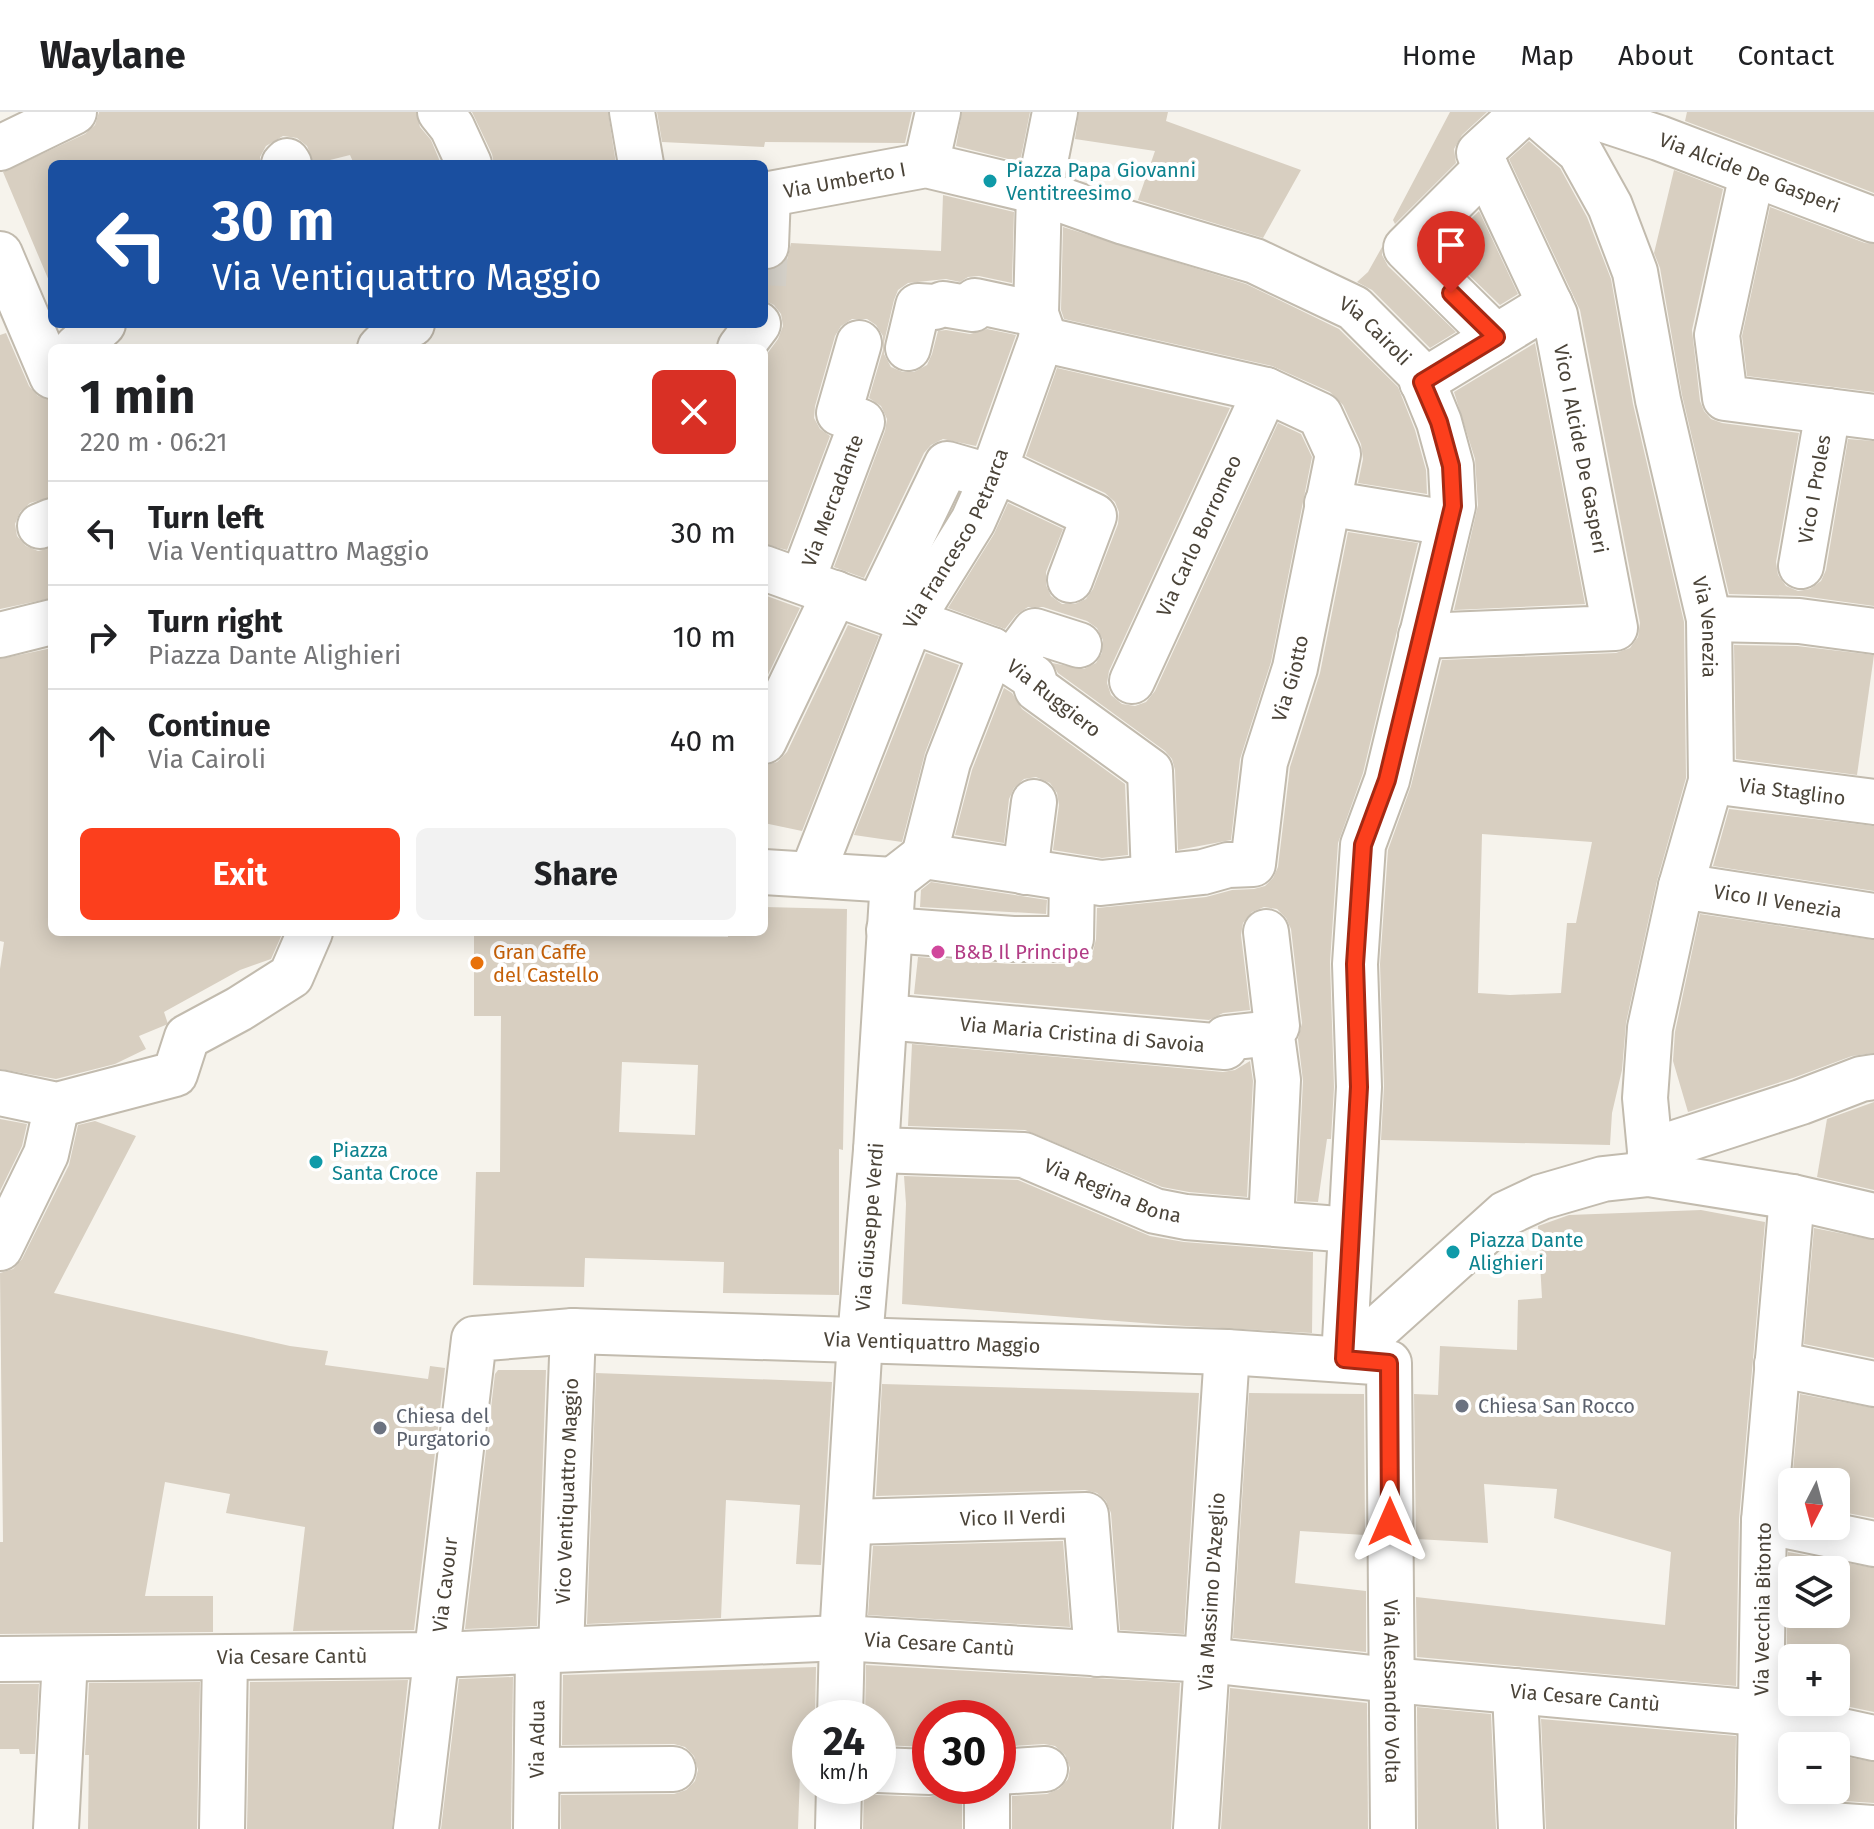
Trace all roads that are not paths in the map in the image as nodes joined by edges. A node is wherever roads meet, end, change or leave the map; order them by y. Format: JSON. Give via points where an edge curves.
{"nodes":[{"id":1,"x":74,"y":112,"type":"edge"},
{"id":2,"x":440,"y":112,"type":"edge"},
{"id":3,"x":632,"y":112,"type":"edge"},
{"id":4,"x":938,"y":112,"type":"edge"},
{"id":5,"x":1055,"y":112,"type":"edge"},
{"id":6,"x":1524,"y":112,"type":"edge"},
{"id":7,"x":1534,"y":112,"type":"edge"},
{"id":8,"x":1582,"y":113,"type":"edge"},
{"id":9,"x":0,"y":148,"type":"edge"},
{"id":10,"x":467,"y":160,"type":"edge"},
{"id":11,"x":640,"y":160,"type":"edge"},
{"id":12,"x":926,"y":165,"type":"junction"},
{"id":13,"x":1486,"y":168,"type":"junction"},
{"id":14,"x":1752,"y":174,"type":"junction"},
{"id":15,"x":1039,"y":192,"type":"junction"},
{"id":16,"x":768,"y":194,"type":"edge"},
{"id":17,"x":1874,"y":220,"type":"edge"},
{"id":18,"x":0,"y":254,"type":"edge"},
{"id":19,"x":1550,"y":304,"type":"junction"},
{"id":20,"x":11,"y":310,"type":"edge"},
{"id":21,"x":1038,"y":326,"type":"junction"},
{"id":22,"x":99,"y":328,"type":"edge"},
{"id":23,"x":402,"y":328,"type":"edge"},
{"id":24,"x":1496,"y":337,"type":"junction"},
{"id":25,"x":859,"y":343,"type":"dead end"},
{"id":26,"x":82,"y":344,"type":"edge"},
{"id":27,"x":384,"y":344,"type":"edge"},
{"id":28,"x":908,"y":348,"type":"dead end"},
{"id":29,"x":48,"y":354,"type":"edge"},
{"id":30,"x":1422,"y":382,"type":"junction"},
{"id":31,"x":1266,"y":390,"type":"junction"},
{"id":32,"x":1828,"y":411,"type":"junction"},
{"id":33,"x":1874,"y":417,"type":"edge"},
{"id":34,"x":993,"y":473,"type":"junction"},
{"id":35,"x":1327,"y":503,"type":"junction"},
{"id":36,"x":1448,"y":523,"type":"junction"},
{"id":37,"x":1801,"y":566,"type":"dead end"},
{"id":38,"x":1070,"y":580,"type":"dead end"},
{"id":39,"x":800,"y":581,"type":"edge"},
{"id":40,"x":895,"y":613,"type":"junction"},
{"id":41,"x":1709,"y":619,"type":"junction"},
{"id":42,"x":48,"y":623,"type":"edge"},
{"id":43,"x":1874,"y":631,"type":"edge"},
{"id":44,"x":0,"y":635,"type":"edge"},
{"id":45,"x":1421,"y":636,"type":"junction"},
{"id":46,"x":1079,"y":645,"type":"dead end"},
{"id":47,"x":1002,"y":657,"type":"junction"},
{"id":48,"x":1132,"y":681,"type":"dead end"},
{"id":49,"x":768,"y":723,"type":"edge"},
{"id":50,"x":1711,"y":781,"type":"junction"},
{"id":51,"x":1872,"y":790,"type":"edge"},
{"id":52,"x":1034,"y":802,"type":"dead end"},
{"id":53,"x":908,"y":868,"type":"junction"},
{"id":54,"x":768,"y":872,"type":"edge"},
{"id":55,"x":1025,"y":872,"type":"junction"},
{"id":56,"x":812,"y":874,"type":"junction"},
{"id":57,"x":1154,"y":876,"type":"junction"},
{"id":58,"x":1072,"y":879,"type":"junction"},
{"id":59,"x":1681,"y":886,"type":"junction"},
{"id":60,"x":1874,"y":916,"type":"edge"},
{"id":61,"x":889,"y":930,"type":"junction"},
{"id":62,"x":1266,"y":932,"type":"dead end"},
{"id":63,"x":308,"y":936,"type":"edge"},
{"id":64,"x":885,"y":1017,"type":"junction"},
{"id":65,"x":1272,"y":1033,"type":"junction"},
{"id":66,"x":1874,"y":1077,"type":"edge"},
{"id":67,"x":0,"y":1093,"type":"edge"},
{"id":68,"x":57,"y":1105,"type":"junction"},
{"id":69,"x":876,"y":1150,"type":"junction"},
{"id":70,"x":1650,"y":1162,"type":"junction"},
{"id":71,"x":1792,"y":1197,"type":"junction"},
{"id":72,"x":1874,"y":1216,"type":"edge"},
{"id":73,"x":1271,"y":1223,"type":"junction"},
{"id":74,"x":1351,"y":1230,"type":"junction"},
{"id":75,"x":0,"y":1248,"type":"edge"},
{"id":76,"x":573,"y":1331,"type":"junction"},
{"id":77,"x":474,"y":1339,"type":"joint"},
{"id":78,"x":860,"y":1339,"type":"junction"},
{"id":79,"x":1227,"y":1352,"type":"junction"},
{"id":80,"x":1344,"y":1359,"type":"junction"},
{"id":81,"x":1389,"y":1363,"type":"joint"},
{"id":82,"x":1777,"y":1364,"type":"junction"},
{"id":83,"x":1874,"y":1384,"type":"edge"},
{"id":84,"x":1764,"y":1521,"type":"junction"},
{"id":85,"x":851,"y":1522,"type":"junction"},
{"id":86,"x":1874,"y":1544,"type":"edge"},
{"id":87,"x":842,"y":1638,"type":"junction"},
{"id":88,"x":549,"y":1650,"type":"junction"},
{"id":89,"x":1097,"y":1654,"type":"junction"},
{"id":90,"x":437,"y":1655,"type":"junction"},
{"id":91,"x":225,"y":1658,"type":"junction"},
{"id":92,"x":0,"y":1659,"type":"edge"},
{"id":93,"x":65,"y":1659,"type":"junction"},
{"id":94,"x":1207,"y":1660,"type":"junction"},
{"id":95,"x":1391,"y":1680,"type":"junction"},
{"id":96,"x":1515,"y":1691,"type":"junction"},
{"id":97,"x":840,"y":1700,"type":"edge"},
{"id":98,"x":1759,"y":1713,"type":"junction"},
{"id":99,"x":1874,"y":1738,"type":"edge"},
{"id":100,"x":673,"y":1769,"type":"dead end"},
{"id":101,"x":1045,"y":1769,"type":"dead end"},
{"id":102,"x":537,"y":1770,"type":"junction"},
{"id":103,"x":1016,"y":1771,"type":"edge"},
{"id":104,"x":839,"y":1804,"type":"edge"},
{"id":105,"x":987,"y":1804,"type":"edge"},
{"id":106,"x":1759,"y":1824,"type":"edge"},
{"id":107,"x":1874,"y":1828,"type":"edge"},
{"id":108,"x":56,"y":1829,"type":"edge"},
{"id":109,"x":222,"y":1829,"type":"edge"},
{"id":110,"x":416,"y":1829,"type":"edge"},
{"id":111,"x":536,"y":1829,"type":"edge"},
{"id":112,"x":838,"y":1829,"type":"edge"},
{"id":113,"x":987,"y":1829,"type":"edge"},
{"id":114,"x":1196,"y":1829,"type":"edge"},
{"id":115,"x":1393,"y":1829,"type":"edge"},
{"id":116,"x":1521,"y":1829,"type":"edge"}],
"edges":[{"from":1,"to":9,"type":"street"},
{"from":2,"to":10,"type":"street"},
{"from":3,"to":11,"type":"street"},
{"from":4,"to":12,"type":"street"},
{"from":5,"to":15,"type":"street","name":"Via Francesco Petrarca"},
{"from":6,"to":13,"type":"street","via":[[1479,153]]},
{"from":7,"to":41,"type":"street","name":"Via Venezia","via":[[1580,152],[1610,206],[1635,272],[1658,400]]},
{"from":8,"to":14,"type":"street","name":"Via Alcide De Gasperi"},
{"from":12,"to":15,"type":"street"},
{"from":12,"to":16,"type":"street","name":"Via Umberto I"},
{"from":13,"to":19,"type":"street","name":"Vico I Alcide De Gasperi"},
{"from":13,"to":24,"type":"street","via":[[1406,248]]},
{"from":14,"to":17,"type":"street","name":"Via Alcide De Gasperi"},
{"from":14,"to":32,"type":"street","via":[[1717,335],[1725,398]]},
{"from":15,"to":21,"type":"street","name":"Via Francesco Petrarca"},
{"from":15,"to":30,"type":"street","name":"Via Cairoli","via":[[1255,261],[1354,308]]},
{"from":18,"to":20,"type":"street"},
{"from":19,"to":24,"type":"street"},
{"from":19,"to":45,"type":"street","name":"Vico I Alcide De Gasperi","via":[[1615,628]]},
{"from":20,"to":29,"type":"street"},
{"from":21,"to":28,"type":"street","via":[[975,301],[973,309],[918,306]]},
{"from":21,"to":31,"type":"street","name":"Via Giotto"},
{"from":21,"to":34,"type":"street","name":"Via Francesco Petrarca","via":[[1041,392]]},
{"from":22,"to":26,"type":"street"},
{"from":23,"to":27,"type":"street"},
{"from":24,"to":30,"type":"street"},
{"from":25,"to":39,"type":"street","name":"Via Mercadante","via":[[839,413],[862,422]]},
{"from":30,"to":36,"type":"street","name":"Via Cairoli","via":[[1451,466],[1453,506]]},
{"from":31,"to":35,"type":"street","name":"Via Giotto","via":[[1320,415],[1338,454]]},
{"from":31,"to":48,"type":"street","name":"Via Carlo Borromeo"},
{"from":32,"to":33,"type":"street"},
{"from":32,"to":37,"type":"street","name":"Vico I Proles"},
{"from":34,"to":38,"type":"street","via":[[1094,516]]},
{"from":34,"to":40,"type":"street","name":"Via Francesco Petrarca","via":[[973,521]]},
{"from":35,"to":36,"type":"street"},
{"from":35,"to":57,"type":"street","name":"Via Giotto","via":[[1295,668],[1265,762],[1253,864]]},
{"from":36,"to":45,"type":"street","name":"Via Cairoli"},
{"from":39,"to":40,"type":"street","name":"Via Ruggiero"},
{"from":39,"to":49,"type":"street"},
{"from":40,"to":47,"type":"street","name":"Via Ruggiero"},
{"from":40,"to":56,"type":"street","name":"Via Francesco Petrarca"},
{"from":41,"to":43,"type":"street","via":[[1799,621]]},
{"from":41,"to":50,"type":"street","name":"Via Venezia"},
{"from":42,"to":44,"type":"street"},
{"from":45,"to":74,"type":"street","name":"Via Cairoli","via":[[1387,780],[1363,845],[1355,964],[1359,1087]]},
{"from":46,"to":47,"type":"street","via":[[1035,631]]},
{"from":47,"to":53,"type":"street","name":"Via Giuseppe Verdi","via":[[948,762]]},
{"from":47,"to":57,"type":"street","name":"Via Ruggiero","via":[[1150,771]]},
{"from":50,"to":51,"type":"street","name":"Via Staglino"},
{"from":50,"to":59,"type":"street","name":"Via Venezia"},
{"from":52,"to":55,"type":"street"},
{"from":53,"to":55,"type":"street","name":"Via Giotto"},
{"from":53,"to":56,"type":"street","name":"Via Giotto"},
{"from":53,"to":61,"type":"street","name":"Via Giuseppe Verdi"},
{"from":54,"to":56,"type":"street","name":"Via Giotto"},
{"from":55,"to":58,"type":"street","name":"Via Giotto"},
{"from":57,"to":58,"type":"street","name":"Via Giotto","via":[[1101,883]]},
{"from":58,"to":61,"type":"street","via":[[1071,939]]},
{"from":59,"to":60,"type":"street","name":"Vico II Venezia"},
{"from":59,"to":70,"type":"street","name":"Via Venezia","via":[[1650,1028],[1645,1098]]},
{"from":61,"to":64,"type":"street","name":"Via Giuseppe Verdi"},
{"from":62,"to":65,"type":"street","via":[[1277,1026]]},
{"from":63,"to":68,"type":"street","via":[[291,976],[187,1037],[175,1074]]},
{"from":64,"to":65,"type":"street","name":"Via Maria Cristina di Savoia","via":[[1225,1047],[1226,1038]]},
{"from":64,"to":69,"type":"street","name":"Via Giuseppe Verdi"},
{"from":65,"to":73,"type":"street","via":[[1278,1080]]},
{"from":66,"to":70,"type":"street"},
{"from":67,"to":68,"type":"street"},
{"from":68,"to":75,"type":"street","via":[[46,1154]]},
{"from":69,"to":73,"type":"street","name":"Via Regina Bona","via":[[1024,1155],[1155,1211]]},
{"from":69,"to":78,"type":"street","name":"Via Giuseppe Verdi"},
{"from":70,"to":71,"type":"street"},
{"from":70,"to":80,"type":"street","via":[[1505,1214]]},
{"from":71,"to":72,"type":"street"},
{"from":71,"to":82,"type":"street","name":"Via Vecchia Bitonto"},
{"from":73,"to":74,"type":"street","name":"Via Regina Bona"},
{"from":74,"to":80,"type":"street"},
{"from":76,"to":77,"type":"street","name":"Via Ventiquattro Maggio"},
{"from":76,"to":78,"type":"street","name":"Via Ventiquattro Maggio"},
{"from":76,"to":88,"type":"street","name":"Vico Ventiquattro Maggio"},
{"from":77,"to":90,"type":"street","name":"Via Cavour"},
{"from":78,"to":79,"type":"street","name":"Via Ventiquattro Maggio"},
{"from":78,"to":85,"type":"street","name":"Via Giuseppe Verdi"},
{"from":79,"to":80,"type":"street","name":"Via Ventiquattro Maggio"},
{"from":79,"to":94,"type":"street","name":"Via Massimo D'Azeglio"},
{"from":80,"to":81,"type":"street","name":"Via Ventiquattro Maggio"},
{"from":81,"to":95,"type":"street","name":"Via Alessandro Volta"},
{"from":82,"to":83,"type":"street"},
{"from":82,"to":84,"type":"street","name":"Via Vecchia Bitonto"},
{"from":84,"to":86,"type":"street"},
{"from":84,"to":98,"type":"street","name":"Via Vecchia Bitonto"},
{"from":85,"to":87,"type":"street","name":"Via Giuseppe Verdi"},
{"from":85,"to":89,"type":"street","name":"Vico II Verdi","via":[[1086,1515]]},
{"from":87,"to":88,"type":"street","name":"Via Cesare Cantù"},
{"from":87,"to":89,"type":"street","name":"Via Cesare Cantù"},
{"from":87,"to":97,"type":"street","name":"Via Giuseppe Verdi"},
{"from":88,"to":90,"type":"street","name":"Via Cesare Cantù"},
{"from":88,"to":102,"type":"street","name":"Via Adua"},
{"from":89,"to":94,"type":"street","name":"Via Cesare Cantù"},
{"from":90,"to":91,"type":"street","name":"Via Cesare Cantù"},
{"from":90,"to":110,"type":"street","name":"Via Cavour"},
{"from":91,"to":93,"type":"street","name":"Via Cesare Cantù"},
{"from":91,"to":109,"type":"street"},
{"from":92,"to":93,"type":"street","name":"Via Cesare Cantù"},
{"from":93,"to":108,"type":"street"},
{"from":94,"to":95,"type":"street","name":"Via Cesare Cantù"},
{"from":94,"to":114,"type":"street","name":"Via Massimo D'Azeglio"},
{"from":95,"to":96,"type":"street","name":"Via Cesare Cantù"},
{"from":95,"to":115,"type":"street","name":"Via Alessandro Volta"},
{"from":96,"to":98,"type":"street","name":"Via Cesare Cantù"},
{"from":96,"to":116,"type":"street"},
{"from":98,"to":99,"type":"street","name":"Via Cesare Cantù"},
{"from":98,"to":106,"type":"street","name":"Via Vecchia Bitonto"},
{"from":100,"to":102,"type":"street"},
{"from":101,"to":103,"type":"street"},
{"from":102,"to":111,"type":"street","name":"Via Adua"},
{"from":104,"to":112,"type":"street"},
{"from":105,"to":113,"type":"street"},
{"from":106,"to":107,"type":"street"}]}
